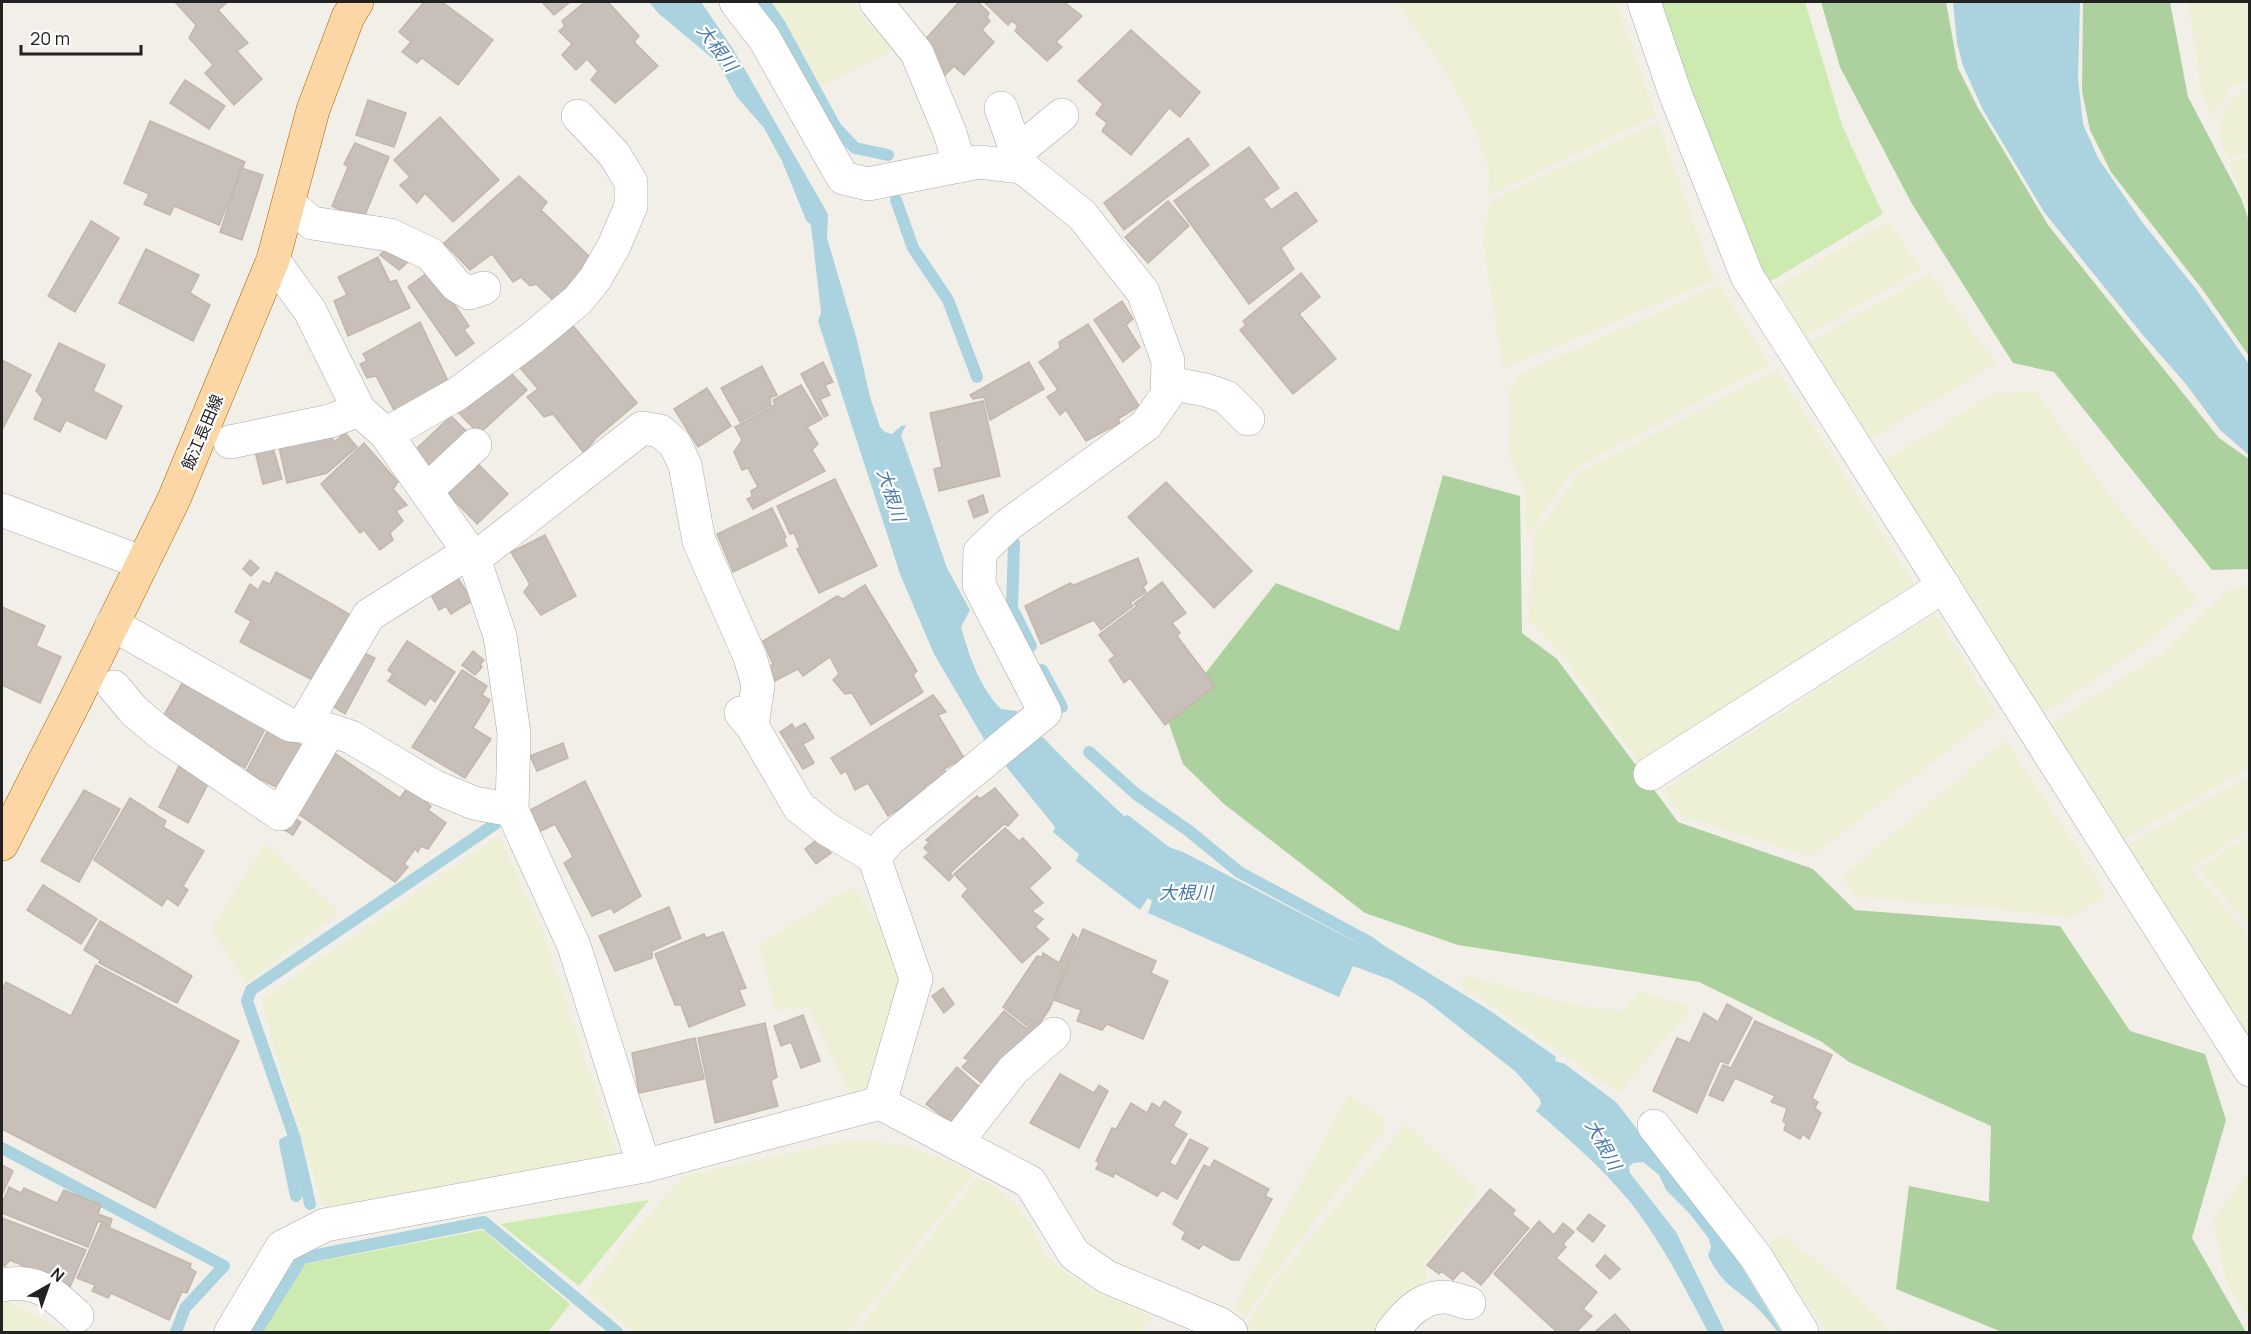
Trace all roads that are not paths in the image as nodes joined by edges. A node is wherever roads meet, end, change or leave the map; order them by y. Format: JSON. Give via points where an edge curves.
{"nodes":[{"id":1,"x":357,"y":2,"type":"edge"},
{"id":2,"x":736,"y":2,"type":"edge"},
{"id":3,"x":876,"y":2,"type":"edge"},
{"id":4,"x":1644,"y":2,"type":"edge"},
{"id":5,"x":1001,"y":108,"type":"dead end"},
{"id":6,"x":1062,"y":115,"type":"dead end"},
{"id":7,"x":578,"y":116,"type":"dead end"},
{"id":8,"x":1019,"y":160,"type":"junction"},
{"id":9,"x":960,"y":166,"type":"junction"},
{"id":10,"x":289,"y":204,"type":"junction"},
{"id":11,"x":273,"y":260,"type":"junction"},
{"id":12,"x":484,"y":288,"type":"dead end"},
{"id":13,"x":1168,"y":383,"type":"junction"},
{"id":14,"x":359,"y":410,"type":"junction"},
{"id":15,"x":1248,"y":419,"type":"dead end"},
{"id":16,"x":386,"y":434,"type":"junction"},
{"id":17,"x":230,"y":442,"type":"dead end"},
{"id":18,"x":475,"y":446,"type":"dead end"},
{"id":19,"x":426,"y":491,"type":"junction"},
{"id":20,"x":2,"y":510,"type":"edge"},
{"id":21,"x":471,"y":556,"type":"junction"},
{"id":22,"x":143,"y":562,"type":"junction"},
{"id":23,"x":1944,"y":586,"type":"junction"},
{"id":24,"x":112,"y":624,"type":"junction"},
{"id":25,"x":114,"y":687,"type":"dead end"},
{"id":26,"x":316,"y":729,"type":"junction"},
{"id":27,"x":1650,"y":774,"type":"dead end"},
{"id":28,"x":512,"y":810,"type":"junction"},
{"id":29,"x":2,"y":844,"type":"edge"},
{"id":30,"x":874,"y":857,"type":"junction"},
{"id":31,"x":1054,"y":1034,"type":"dead end"},
{"id":32,"x":2250,"y":1070,"type":"edge"},
{"id":33,"x":880,"y":1103,"type":"junction"},
{"id":34,"x":1654,"y":1126,"type":"dead end"},
{"id":35,"x":956,"y":1143,"type":"junction"},
{"id":36,"x":644,"y":1166,"type":"junction"},
{"id":37,"x":2,"y":1286,"type":"edge"},
{"id":38,"x":1468,"y":1303,"type":"dead end"},
{"id":39,"x":77,"y":1316,"type":"dead end"},
{"id":40,"x":231,"y":1332,"type":"edge"},
{"id":41,"x":1231,"y":1332,"type":"edge"},
{"id":42,"x":1392,"y":1332,"type":"edge"},
{"id":43,"x":1802,"y":1332,"type":"edge"}],
"edges":[{"from":1,"to":10,"type":"main road","name":"飯江長田線","via":[[313,110]]},
{"from":2,"to":9,"type":"street","via":[[764,38],[843,178],[868,184]]},
{"from":3,"to":9,"type":"street","via":[[916,53]]},
{"from":4,"to":23,"type":"street","via":[[1675,93],[1747,276]]},
{"from":5,"to":8,"type":"street"},
{"from":6,"to":8,"type":"street"},
{"from":7,"to":16,"type":"street","via":[[614,154],[631,182],[631,206],[595,279],[578,300],[531,339],[457,393]]},
{"from":8,"to":9,"type":"street"},
{"from":8,"to":13,"type":"street","via":[[1082,215],[1143,292],[1168,361]]},
{"from":10,"to":11,"type":"main road","name":"飯江長田線"},
{"from":10,"to":12,"type":"street","via":[[312,223],[390,235],[430,254],[456,285],[469,293]]},
{"from":11,"to":14,"type":"street","via":[[310,311]]},
{"from":11,"to":22,"type":"main road","name":"飯江長田線","via":[[174,499]]},
{"from":13,"to":15,"type":"street","via":[[1226,398]]},
{"from":13,"to":30,"type":"street","via":[[1167,395],[1146,425],[1008,525],[980,552],[979,585],[1045,712],[890,839]]},
{"from":14,"to":16,"type":"street"},
{"from":14,"to":17,"type":"street","via":[[330,422]]},
{"from":16,"to":19,"type":"street"},
{"from":18,"to":19,"type":"street"},
{"from":19,"to":21,"type":"street"},
{"from":20,"to":22,"type":"street"},
{"from":21,"to":26,"type":"street","via":[[369,615]]},
{"from":21,"to":28,"type":"street","via":[[500,636],[514,733]]},
{"from":21,"to":30,"type":"street","via":[[642,428],[660,431],[675,444],[685,465],[699,541],[753,666],[758,685],[747,719],[799,807]]},
{"from":22,"to":24,"type":"main road","name":"飯江長田線"},
{"from":23,"to":27,"type":"street"},
{"from":23,"to":32,"type":"street"},
{"from":24,"to":26,"type":"street","via":[[290,725]]},
{"from":24,"to":29,"type":"main road","name":"飯江長田線"},
{"from":25,"to":26,"type":"street","via":[[159,732],[280,814]]},
{"from":26,"to":28,"type":"street","via":[[351,737],[432,786],[474,803]]},
{"from":28,"to":36,"type":"street","via":[[574,946]]},
{"from":30,"to":33,"type":"street","via":[[916,979]]},
{"from":31,"to":35,"type":"street","via":[[1013,1070]]},
{"from":33,"to":35,"type":"street"},
{"from":33,"to":36,"type":"street"},
{"from":34,"to":43,"type":"street","via":[[1756,1257]]},
{"from":35,"to":41,"type":"street","via":[[1030,1182],[1074,1254],[1107,1277]]},
{"from":36,"to":40,"type":"street","via":[[325,1225],[282,1247]]},
{"from":37,"to":39,"type":"street","via":[[25,1283],[39,1287],[55,1295]]},
{"from":38,"to":42,"type":"street","via":[[1441,1297],[1418,1304]]}]}
